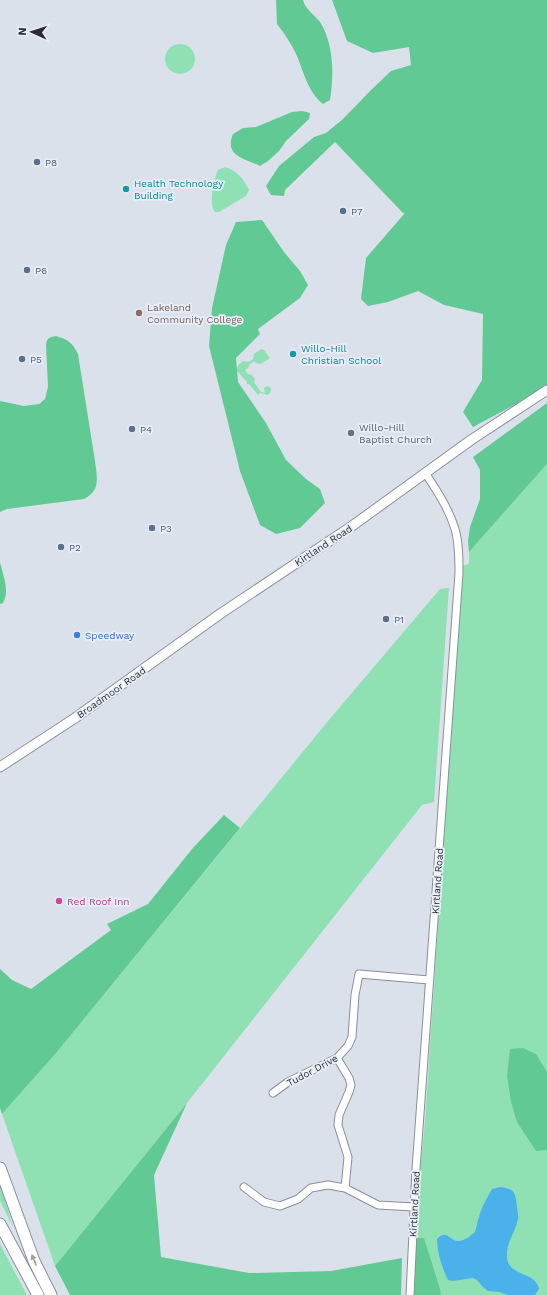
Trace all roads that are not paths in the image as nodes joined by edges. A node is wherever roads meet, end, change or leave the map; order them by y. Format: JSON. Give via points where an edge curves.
{"nodes":[{"id":1,"x":547,"y":390,"type":"edge"},
{"id":2,"x":426,"y":474,"type":"junction"},
{"id":3,"x":220,"y":614,"type":"joint"},
{"id":4,"x":0,"y":766,"type":"edge"},
{"id":5,"x":429,"y":980,"type":"junction"},
{"id":6,"x":337,"y":1058,"type":"junction"},
{"id":7,"x":273,"y":1093,"type":"dead end"},
{"id":8,"x":0,"y":1168,"type":"edge"},
{"id":9,"x":244,"y":1187,"type":"dead end"},
{"id":10,"x":345,"y":1188,"type":"junction"},
{"id":11,"x":414,"y":1207,"type":"junction"},
{"id":12,"x":0,"y":1224,"type":"edge"},
{"id":13,"x":38,"y":1295,"type":"edge"},
{"id":14,"x":51,"y":1295,"type":"edge"},
{"id":15,"x":410,"y":1295,"type":"edge"}],
"edges":[{"from":1,"to":2,"type":"main road","name":"Kirtland Road"},
{"from":2,"to":3,"type":"main road","name":"Kirtland Road"},
{"from":2,"to":5,"type":"street","name":"Kirtland Road","via":[[455,529],[459,573]]},
{"from":3,"to":4,"type":"main road","name":"Broadmoor Road","via":[[75,718]]},
{"from":5,"to":6,"type":"street","name":"Tudor Drive","via":[[359,974],[352,1038]]},
{"from":5,"to":11,"type":"street","name":"Kirtland Road"},
{"from":6,"to":7,"type":"street","name":"Tudor Drive","via":[[288,1082]]},
{"from":6,"to":10,"type":"street","via":[[351,1085],[339,1115],[338,1125],[348,1157]]},
{"from":14,"to":8,"type":"highway","one_way":true,"via":[[34,1262]]},
{"from":9,"to":10,"type":"street","via":[[264,1202],[280,1206],[298,1199],[311,1188],[328,1184]]},
{"from":10,"to":11,"type":"street","via":[[378,1205]]},
{"from":11,"to":15,"type":"street","name":"Kirtland Road"},
{"from":12,"to":13,"type":"highway"}]}
